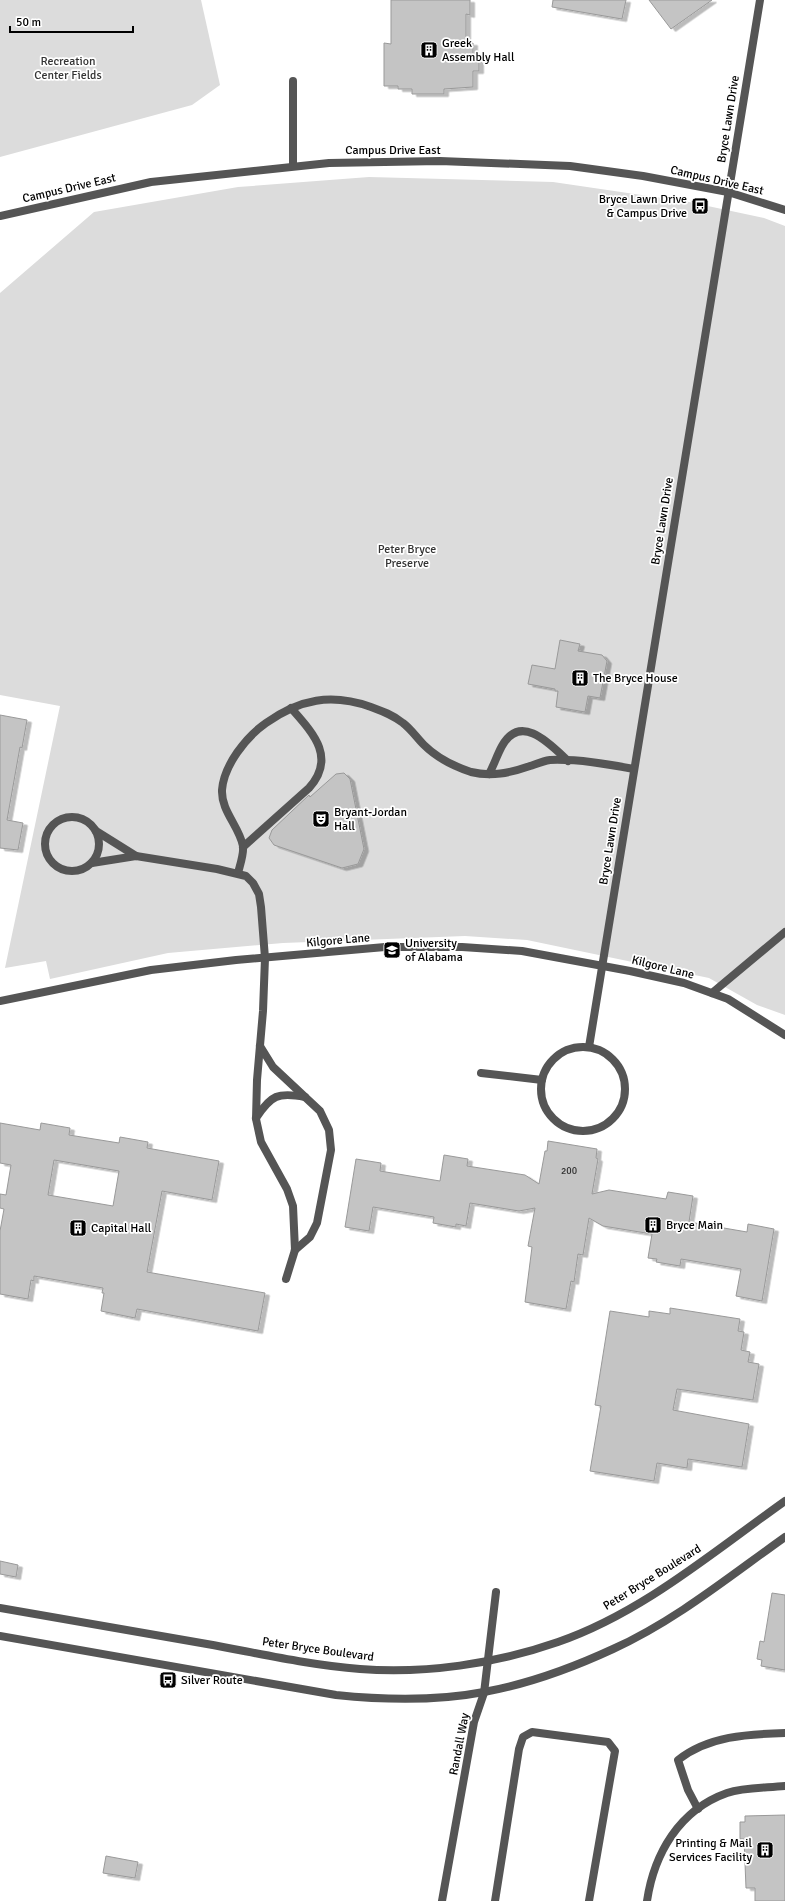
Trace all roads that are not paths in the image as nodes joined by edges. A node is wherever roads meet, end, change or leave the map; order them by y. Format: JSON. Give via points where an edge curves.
{"nodes":[{"id":1,"x":760,"y":0,"type":"edge"},
{"id":2,"x":293,"y":81,"type":"dead end"},
{"id":3,"x":293,"y":166,"type":"junction"},
{"id":4,"x":728,"y":192,"type":"junction"},
{"id":5,"x":785,"y":210,"type":"edge"},
{"id":6,"x":0,"y":216,"type":"edge"},
{"id":7,"x":291,"y":708,"type":"junction"},
{"id":8,"x":568,"y":761,"type":"junction"},
{"id":9,"x":634,"y":769,"type":"junction"},
{"id":10,"x":489,"y":774,"type":"junction"},
{"id":11,"x":96,"y":831,"type":"junction"},
{"id":12,"x":243,"y":847,"type":"junction"},
{"id":13,"x":136,"y":856,"type":"junction"},
{"id":14,"x":92,"y":863,"type":"junction"},
{"id":15,"x":238,"y":873,"type":"junction"},
{"id":16,"x":785,"y":932,"type":"edge"},
{"id":17,"x":265,"y":958,"type":"junction"},
{"id":18,"x":602,"y":966,"type":"junction"},
{"id":19,"x":712,"y":993,"type":"junction"},
{"id":20,"x":0,"y":1001,"type":"edge"},
{"id":21,"x":785,"y":1035,"type":"edge"},
{"id":22,"x":260,"y":1046,"type":"junction"},
{"id":23,"x":589,"y":1047,"type":"junction"},
{"id":24,"x":481,"y":1073,"type":"dead end"},
{"id":25,"x":542,"y":1080,"type":"junction"},
{"id":26,"x":306,"y":1097,"type":"junction"},
{"id":27,"x":256,"y":1119,"type":"junction"},
{"id":28,"x":295,"y":1250,"type":"junction"},
{"id":29,"x":286,"y":1279,"type":"dead end"},
{"id":30,"x":785,"y":1501,"type":"edge"},
{"id":31,"x":785,"y":1537,"type":"edge"},
{"id":32,"x":496,"y":1592,"type":"dead end"},
{"id":33,"x":0,"y":1608,"type":"edge"},
{"id":34,"x":0,"y":1636,"type":"edge"},
{"id":35,"x":487,"y":1661,"type":"junction"},
{"id":36,"x":484,"y":1693,"type":"junction"},
{"id":37,"x":785,"y":1733,"type":"edge"},
{"id":38,"x":785,"y":1786,"type":"edge"},
{"id":39,"x":698,"y":1809,"type":"junction"},
{"id":40,"x":442,"y":1901,"type":"edge"},
{"id":41,"x":495,"y":1901,"type":"edge"},
{"id":42,"x":589,"y":1901,"type":"edge"},
{"id":43,"x":647,"y":1901,"type":"edge"}],
"edges":[{"from":1,"to":4,"type":"street","name":"Bryce Lawn Drive"},
{"from":2,"to":3,"type":"street"},
{"from":3,"to":4,"type":"street","name":"Campus Drive East","via":[[440,161],[570,166]]},
{"from":3,"to":6,"type":"street","name":"Campus Drive East","via":[[151,182]]},
{"from":4,"to":5,"type":"street","name":"Campus Drive East"},
{"from":4,"to":9,"type":"street","name":"Bryce Lawn Drive"},
{"from":7,"to":10,"type":"street","via":[[315,700],[334,699],[353,701],[386,712],[404,723],[425,746],[450,764],[472,772]]},
{"from":7,"to":12,"type":"street","via":[[259,728],[244,744],[227,770],[222,790],[223,798]]},
{"from":7,"to":12,"type":"street","via":[[316,739],[321,753],[320,770],[309,788]]},
{"from":8,"to":9,"type":"street"},
{"from":8,"to":10,"type":"street","via":[[548,760],[514,771]]},
{"from":8,"to":10,"type":"street","via":[[544,739],[522,731],[511,736],[503,745]]},
{"from":9,"to":18,"type":"street","name":"Bryce Lawn Drive"},
{"from":11,"to":13,"type":"street"},
{"from":11,"to":14,"type":"street","via":[[99,848]]},
{"from":11,"to":14,"type":"street","via":[[84,820],[76,817],[67,818],[53,825],[45,840],[48,857],[60,868],[77,871]]},
{"from":12,"to":15,"type":"street"},
{"from":13,"to":14,"type":"street"},
{"from":13,"to":15,"type":"street"},
{"from":15,"to":17,"type":"street","via":[[251,880],[259,894]]},
{"from":16,"to":19,"type":"street"},
{"from":17,"to":18,"type":"street","name":"Kilgore Lane","via":[[384,947],[462,947],[522,951]]},
{"from":17,"to":20,"type":"street","name":"Kilgore Lane","via":[[151,970]]},
{"from":17,"to":22,"type":"street"},
{"from":18,"to":19,"type":"street","name":"Kilgore Lane","via":[[684,983]]},
{"from":18,"to":23,"type":"street","name":"Bryce Lawn Drive"},
{"from":19,"to":21,"type":"street","name":"Kilgore Lane","via":[[728,999]]},
{"from":22,"to":26,"type":"street","via":[[273,1067]]},
{"from":22,"to":27,"type":"street"},
{"from":23,"to":25,"type":"street","via":[[576,1047],[554,1058],[546,1068]]},
{"from":23,"to":25,"type":"street","via":[[602,1051],[614,1060],[622,1072],[624,1100],[618,1113],[608,1123],[595,1129],[581,1131],[555,1120],[546,1108],[541,1094]]},
{"from":24,"to":25,"type":"street"},
{"from":26,"to":27,"type":"street","via":[[277,1095],[266,1103]]},
{"from":26,"to":28,"type":"street","via":[[320,1111],[329,1130],[331,1150],[317,1223],[310,1237]]},
{"from":27,"to":28,"type":"street","via":[[261,1142],[287,1189],[293,1206]]},
{"from":28,"to":29,"type":"street"},
{"from":30,"to":35,"type":"street","name":"Peter Bryce Boulevard","via":[[676,1579],[628,1609],[558,1642]]},
{"from":31,"to":36,"type":"street","via":[[691,1603],[614,1649],[538,1679]]},
{"from":32,"to":35,"type":"street","name":"Randall Way"},
{"from":33,"to":35,"type":"street","name":"Peter Bryce Boulevard","via":[[360,1669],[426,1670]]},
{"from":34,"to":36,"type":"street","via":[[358,1698],[428,1698]]},
{"from":35,"to":36,"type":"street","name":"Randall Way"},
{"from":36,"to":40,"type":"street","name":"Randall Way","via":[[474,1722]]},
{"from":37,"to":39,"type":"street","via":[[709,1742],[678,1760],[688,1790]]},
{"from":38,"to":39,"type":"street","via":[[743,1789],[713,1800]]},
{"from":39,"to":43,"type":"street","via":[[674,1832],[661,1851],[654,1868]]},
{"from":41,"to":42,"type":"street","via":[[519,1749],[523,1737],[532,1732],[608,1742],[614,1750]]}]}
